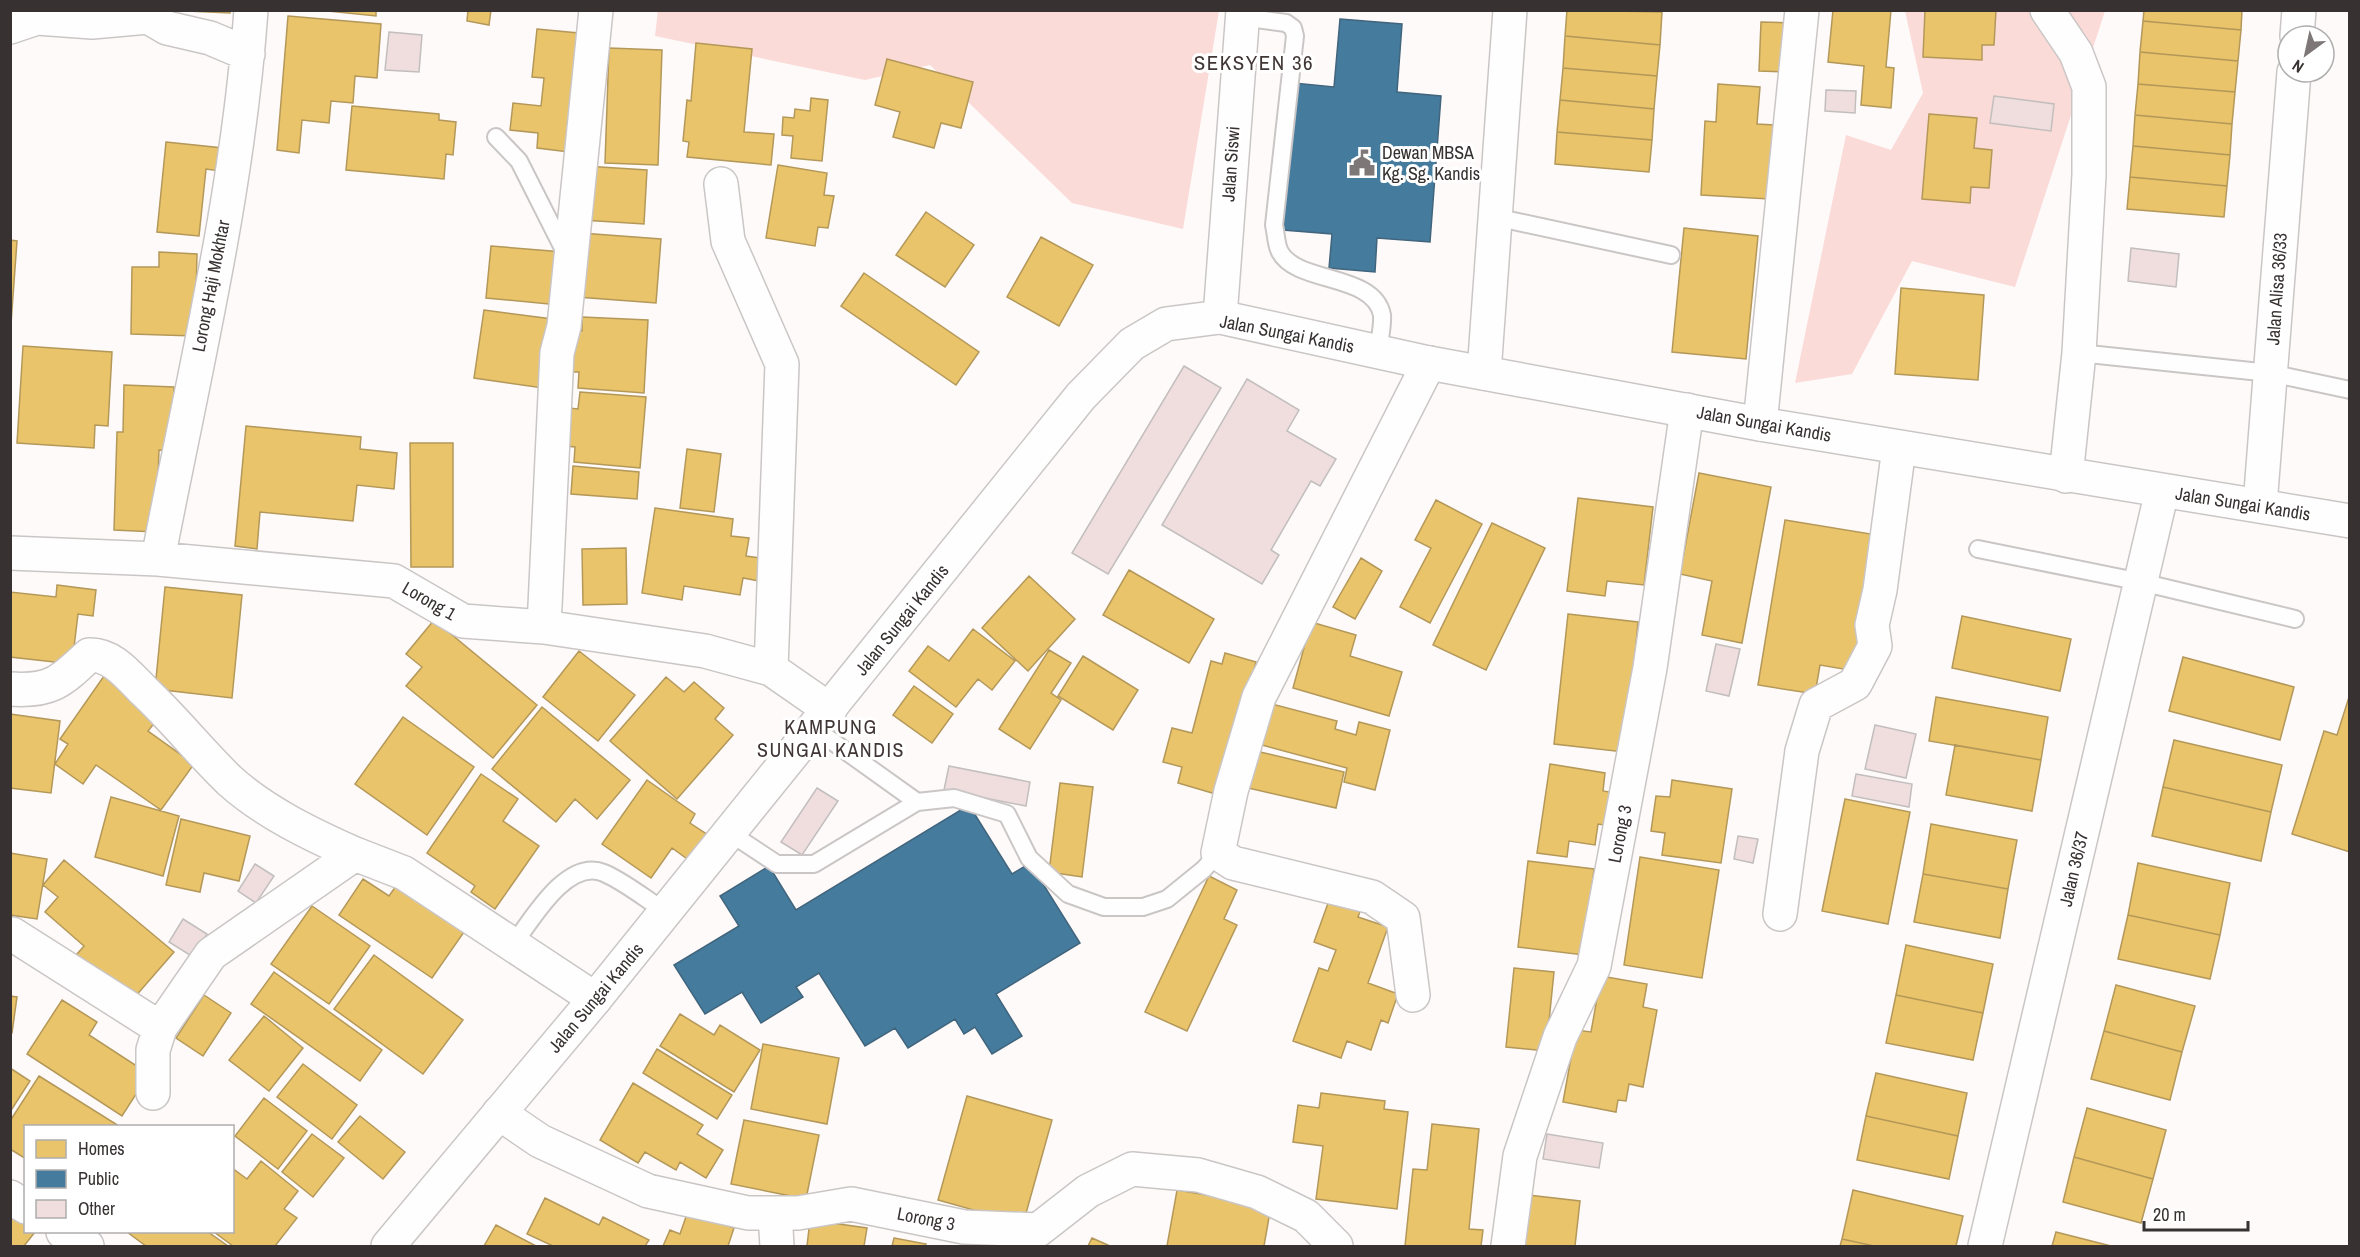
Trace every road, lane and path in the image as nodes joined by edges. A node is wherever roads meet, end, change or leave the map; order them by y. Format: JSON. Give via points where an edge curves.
{"nodes":[{"id":1,"x":251,"y":10,"type":"edge"},
{"id":2,"x":596,"y":10,"type":"edge"},
{"id":3,"x":1510,"y":10,"type":"edge"},
{"id":4,"x":1802,"y":10,"type":"edge"},
{"id":5,"x":2047,"y":10,"type":"edge"},
{"id":6,"x":148,"y":14,"type":"edge"},
{"id":7,"x":1242,"y":14,"type":"edge"},
{"id":8,"x":10,"y":27,"type":"edge"},
{"id":9,"x":248,"y":54,"type":"junction"},
{"id":10,"x":2293,"y":84,"type":"edge"},
{"id":11,"x":496,"y":137,"type":"dead end"},
{"id":12,"x":721,"y":184,"type":"dead end"},
{"id":13,"x":1495,"y":217,"type":"junction"},
{"id":14,"x":1671,"y":255,"type":"dead end"},
{"id":15,"x":570,"y":262,"type":"junction"},
{"id":16,"x":1220,"y":317,"type":"junction"},
{"id":17,"x":1378,"y":352,"type":"junction"},
{"id":18,"x":2079,"y":353,"type":"junction"},
{"id":19,"x":1429,"y":363,"type":"junction"},
{"id":20,"x":1484,"y":373,"type":"junction"},
{"id":21,"x":2270,"y":373,"type":"junction"},
{"id":22,"x":2349,"y":390,"type":"edge"},
{"id":23,"x":1687,"y":410,"type":"junction"},
{"id":24,"x":1760,"y":424,"type":"junction"},
{"id":25,"x":1899,"y":448,"type":"junction"},
{"id":26,"x":2066,"y":476,"type":"junction"},
{"id":27,"x":2162,"y":491,"type":"junction"},
{"id":28,"x":2260,"y":505,"type":"junction"},
{"id":29,"x":2349,"y":521,"type":"edge"},
{"id":30,"x":1978,"y":549,"type":"dead end"},
{"id":31,"x":10,"y":553,"type":"edge"},
{"id":32,"x":158,"y":558,"type":"junction"},
{"id":33,"x":2141,"y":582,"type":"junction"},
{"id":34,"x":2295,"y":619,"type":"dead end"},
{"id":35,"x":544,"y":627,"type":"junction"},
{"id":36,"x":771,"y":669,"type":"junction"},
{"id":37,"x":10,"y":689,"type":"edge"},
{"id":38,"x":823,"y":719,"type":"junction"},
{"id":39,"x":916,"y":802,"type":"junction"},
{"id":40,"x":730,"y":833,"type":"junction"},
{"id":41,"x":1218,"y":853,"type":"junction"},
{"id":42,"x":355,"y":854,"type":"junction"},
{"id":43,"x":666,"y":912,"type":"junction"},
{"id":44,"x":1779,"y":914,"type":"dead end"},
{"id":45,"x":12,"y":934,"type":"dead end"},
{"id":46,"x":513,"y":945,"type":"junction"},
{"id":47,"x":1413,"y":995,"type":"dead end"},
{"id":48,"x":595,"y":999,"type":"junction"},
{"id":49,"x":160,"y":1028,"type":"junction"},
{"id":50,"x":153,"y":1093,"type":"dead end"},
{"id":51,"x":499,"y":1113,"type":"junction"},
{"id":52,"x":10,"y":1197,"type":"edge"},
{"id":53,"x":24,"y":1206,"type":"edge"},
{"id":54,"x":775,"y":1212,"type":"junction"},
{"id":55,"x":65,"y":1233,"type":"edge"},
{"id":56,"x":1037,"y":1238,"type":"edge"},
{"id":57,"x":87,"y":1246,"type":"edge"},
{"id":58,"x":388,"y":1246,"type":"edge"},
{"id":59,"x":777,"y":1246,"type":"edge"},
{"id":60,"x":1336,"y":1246,"type":"edge"},
{"id":61,"x":1508,"y":1246,"type":"edge"},
{"id":62,"x":1985,"y":1246,"type":"edge"}],
"edges":[{"from":1,"to":9,"type":"street","name":"Lorong Haji Mokhtar"},
{"from":2,"to":15,"type":"street"},
{"from":3,"to":13,"type":"street"},
{"from":4,"to":24,"type":"street"},
{"from":5,"to":18,"type":"street","via":[[2076,52],[2089,87],[2089,175]]},
{"from":6,"to":8,"type":"street","via":[[92,22],[37,18]]},
{"from":6,"to":9,"type":"street","via":[[167,28],[210,38]]},
{"from":7,"to":16,"type":"street","name":"Jalan Siswi"},
{"from":7,"to":17,"type":"lane","via":[[1286,23],[1295,36],[1274,225],[1280,252],[1293,266],[1356,286],[1370,297],[1382,315]]},
{"from":9,"to":32,"type":"street","name":"Lorong Haji Mokhtar","via":[[230,191]]},
{"from":10,"to":21,"type":"street","name":"Jalan Alisa 36/33"},
{"from":11,"to":15,"type":"lane","via":[[519,161]]},
{"from":12,"to":36,"type":"street","via":[[728,241],[782,364]]},
{"from":13,"to":14,"type":"lane"},
{"from":13,"to":20,"type":"street"},
{"from":15,"to":35,"type":"street","via":[[564,326],[557,353]]},
{"from":16,"to":17,"type":"street","name":"Jalan Sungai Kandis"},
{"from":16,"to":38,"type":"street","name":"Jalan Sungai Kandis","via":[[1166,324],[1132,344],[1081,396]]},
{"from":17,"to":19,"type":"street","name":"Jalan Sungai Kandis"},
{"from":18,"to":21,"type":"lane"},
{"from":18,"to":26,"type":"street"},
{"from":19,"to":20,"type":"street","name":"Jalan Sungai Kandis"},
{"from":19,"to":41,"type":"street","via":[[1259,697],[1231,791]]},
{"from":20,"to":23,"type":"street","name":"Jalan Sungai Kandis"},
{"from":21,"to":22,"type":"lane"},
{"from":21,"to":28,"type":"street","name":"Jalan Alisa 36/33"},
{"from":23,"to":24,"type":"street","name":"Jalan Sungai Kandis"},
{"from":23,"to":61,"type":"street","name":"Lorong 3","via":[[1650,668],[1594,966],[1560,1036],[1520,1156]]},
{"from":24,"to":25,"type":"street","name":"Jalan Sungai Kandis"},
{"from":25,"to":26,"type":"street","name":"Jalan Sungai Kandis"},
{"from":25,"to":44,"type":"street","via":[[1872,625],[1875,646],[1855,684],[1816,705],[1802,751]]},
{"from":26,"to":27,"type":"street","name":"Jalan Sungai Kandis"},
{"from":27,"to":28,"type":"street","name":"Jalan Sungai Kandis"},
{"from":27,"to":33,"type":"street","name":"Jalan 36/37"},
{"from":28,"to":29,"type":"street","name":"Jalan Sungai Kandis"},
{"from":30,"to":33,"type":"lane"},
{"from":31,"to":32,"type":"street","name":"Lorong 1"},
{"from":32,"to":35,"type":"street","name":"Lorong 1","via":[[394,581],[463,621]]},
{"from":33,"to":34,"type":"lane"},
{"from":33,"to":62,"type":"street","name":"Jalan 36/37"},
{"from":35,"to":36,"type":"street","name":"Lorong 1","via":[[705,651]]},
{"from":36,"to":38,"type":"street","name":"Lorong 1"},
{"from":37,"to":42,"type":"street","via":[[37,691],[62,681],[89,655],[100,655],[116,664],[169,715],[230,781],[276,813]]},
{"from":38,"to":39,"type":"lane"},
{"from":38,"to":40,"type":"street","name":"Jalan Sungai Kandis"},
{"from":39,"to":40,"type":"lane","via":[[814,864],[777,864]]},
{"from":39,"to":41,"type":"lane","via":[[954,798],[1007,814],[1029,858],[1068,894],[1104,907],[1143,907],[1167,899]]},
{"from":40,"to":43,"type":"street","name":"Jalan Sungai Kandis"},
{"from":41,"to":47,"type":"street","via":[[1233,863],[1372,897],[1403,918]]},
{"from":42,"to":46,"type":"street","via":[[404,873]]},
{"from":42,"to":49,"type":"street","via":[[211,954]]},
{"from":43,"to":46,"type":"lane","via":[[602,872],[582,873],[567,878],[550,895]]},
{"from":43,"to":48,"type":"street","name":"Jalan Sungai Kandis"},
{"from":45,"to":49,"type":"street"},
{"from":46,"to":48,"type":"street"},
{"from":48,"to":51,"type":"street","name":"Jalan Sungai Kandis"},
{"from":49,"to":50,"type":"street","via":[[153,1050]]},
{"from":51,"to":54,"type":"street","name":"Lorong 3","via":[[540,1141],[648,1191],[748,1213]]},
{"from":51,"to":58,"type":"street","name":"Jalan Sungai Kandis"},
{"from":52,"to":53,"type":"street"},
{"from":54,"to":56,"type":"street","name":"Lorong 3","via":[[798,1213],[851,1204]]},
{"from":54,"to":59,"type":"street"},
{"from":55,"to":57,"type":"street"},
{"from":56,"to":60,"type":"street","name":"Lorong 3","via":[[1088,1191],[1132,1169],[1198,1175],[1257,1192],[1306,1216]]}]}
